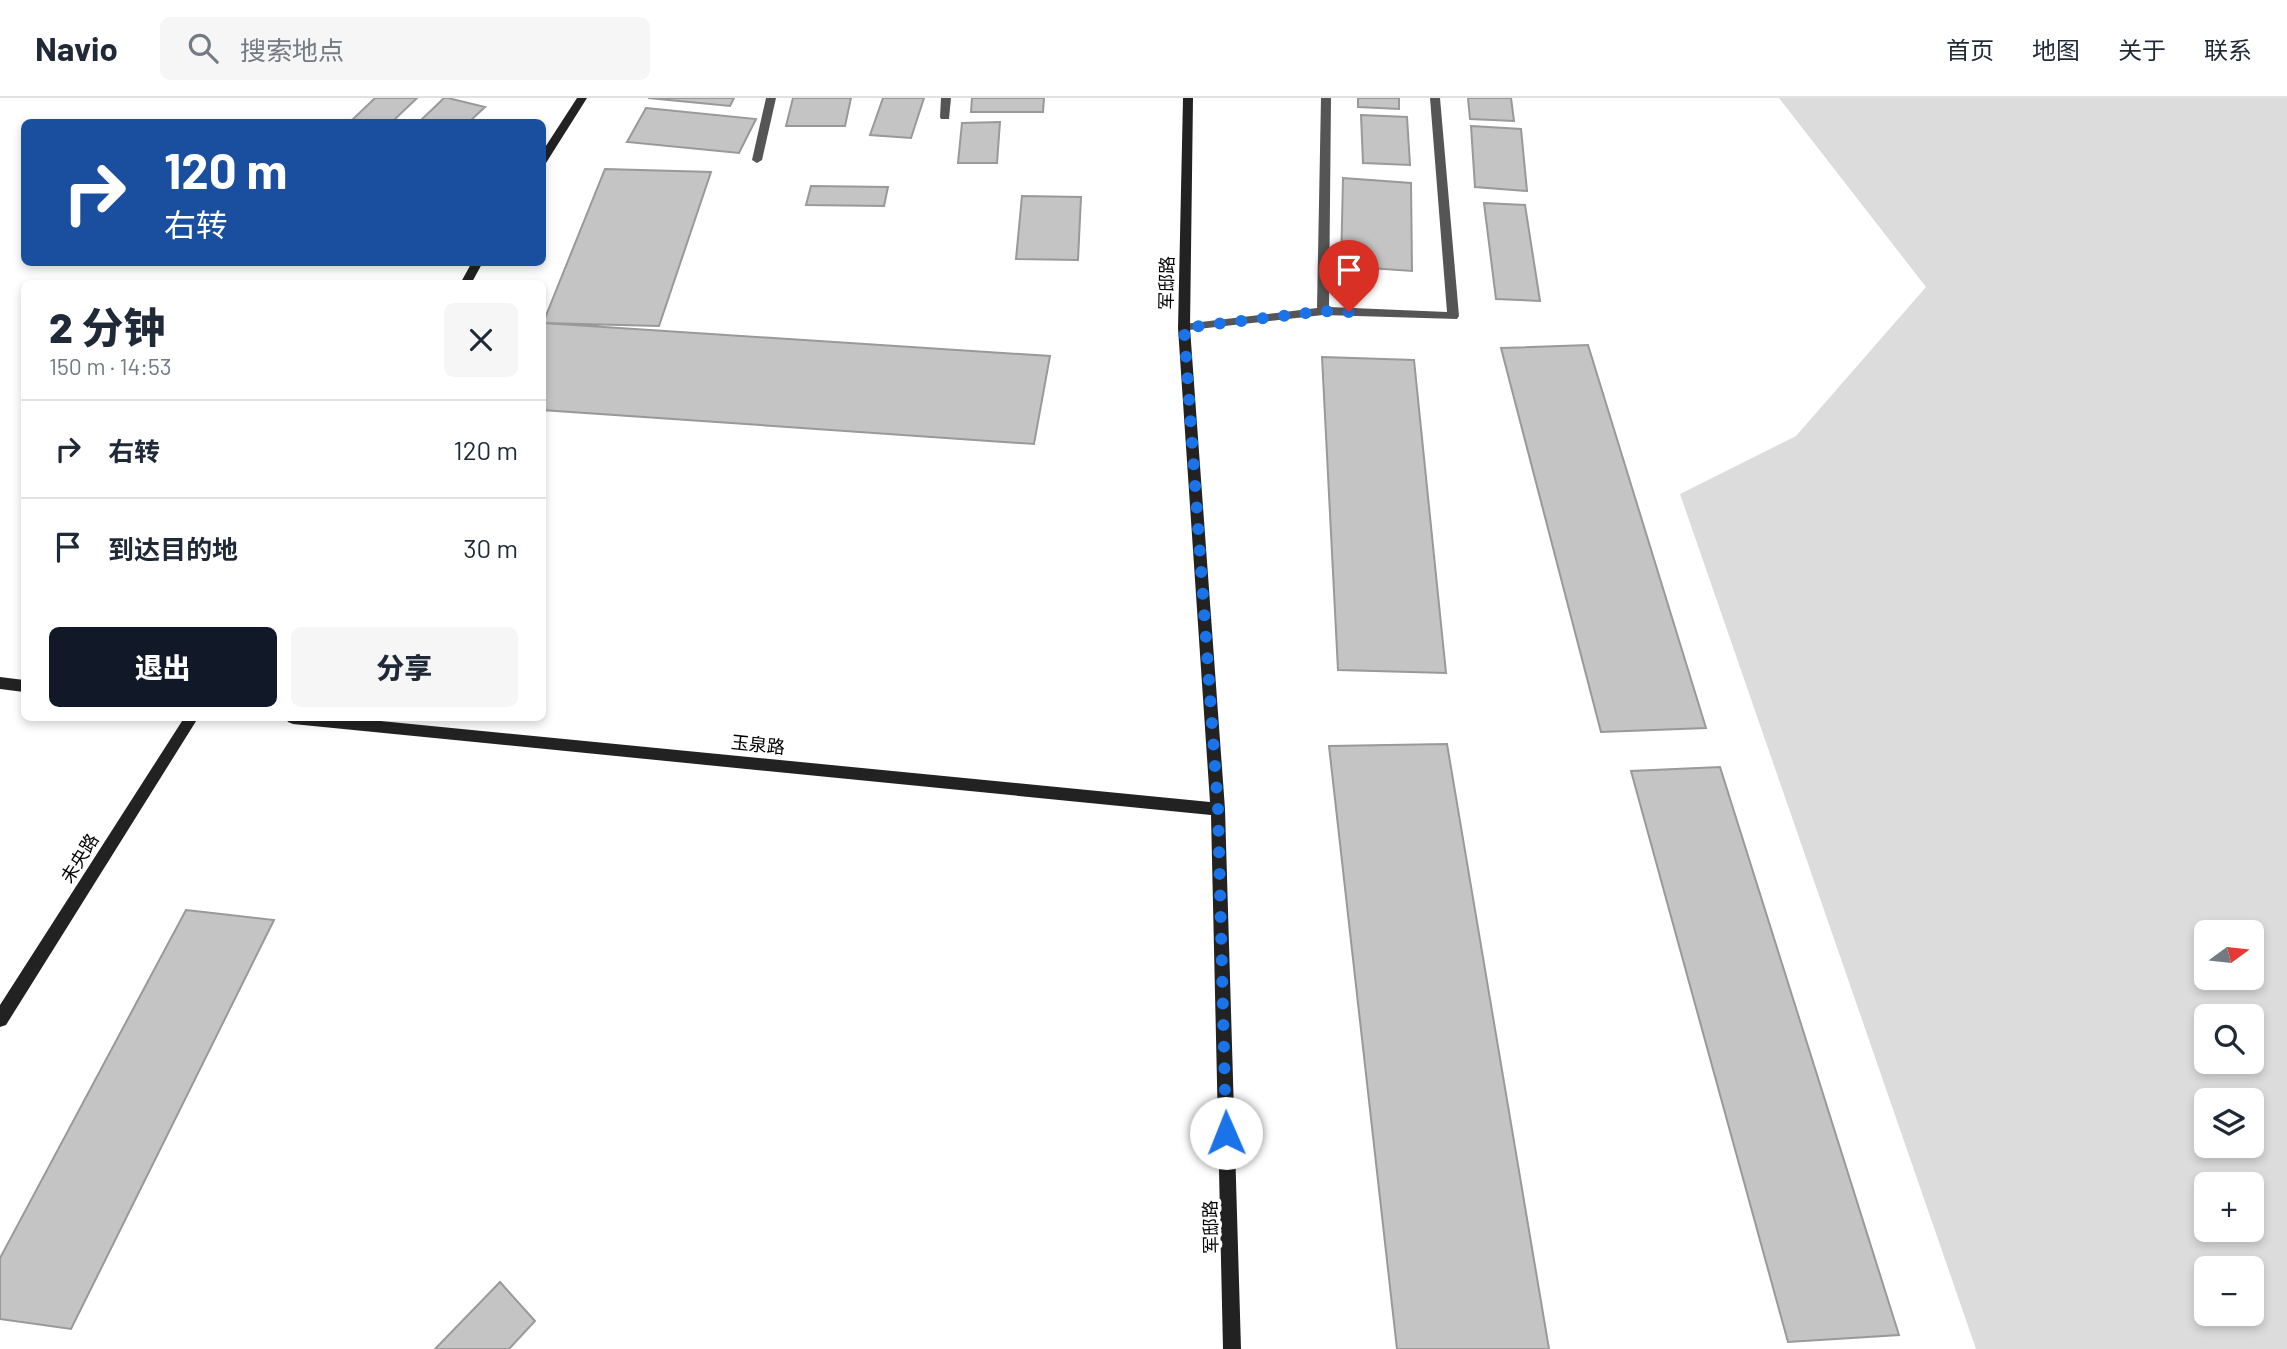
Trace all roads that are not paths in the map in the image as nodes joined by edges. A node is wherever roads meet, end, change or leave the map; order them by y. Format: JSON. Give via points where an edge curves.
{"nodes":[{"id":1,"x":582,"y":98,"type":"edge"},
{"id":2,"x":771,"y":98,"type":"edge"},
{"id":3,"x":946,"y":98,"type":"edge"},
{"id":4,"x":1188,"y":98,"type":"edge"},
{"id":5,"x":1326,"y":98,"type":"edge"},
{"id":6,"x":1435,"y":98,"type":"edge"},
{"id":7,"x":944,"y":117,"type":"dead end"},
{"id":8,"x":546,"y":155,"type":"edge"},
{"id":9,"x":757,"y":160,"type":"dead end"},
{"id":10,"x":1323,"y":311,"type":"junction"},
{"id":11,"x":1184,"y":328,"type":"junction"},
{"id":12,"x":0,"y":683,"type":"edge"},
{"id":13,"x":21,"y":686,"type":"edge"},
{"id":14,"x":189,"y":721,"type":"edge"},
{"id":15,"x":323,"y":721,"type":"edge"},
{"id":16,"x":1218,"y":809,"type":"junction"},
{"id":17,"x":0,"y":1019,"type":"edge"},
{"id":18,"x":1232,"y":1349,"type":"edge"}],
"edges":[{"from":1,"to":8,"type":"street"},
{"from":2,"to":9,"type":"street"},
{"from":3,"to":7,"type":"street"},
{"from":4,"to":11,"type":"street","name":"军邸路"},
{"from":5,"to":10,"type":"street"},
{"from":6,"to":10,"type":"street","via":[[1453,316]]},
{"from":10,"to":11,"type":"street"},
{"from":11,"to":16,"type":"street","name":"军邸路"},
{"from":12,"to":13,"type":"street"},
{"from":14,"to":17,"type":"street","name":"未央路"},
{"from":15,"to":16,"type":"street","name":"玉泉路"},
{"from":16,"to":18,"type":"street","name":"军邸路"}]}
